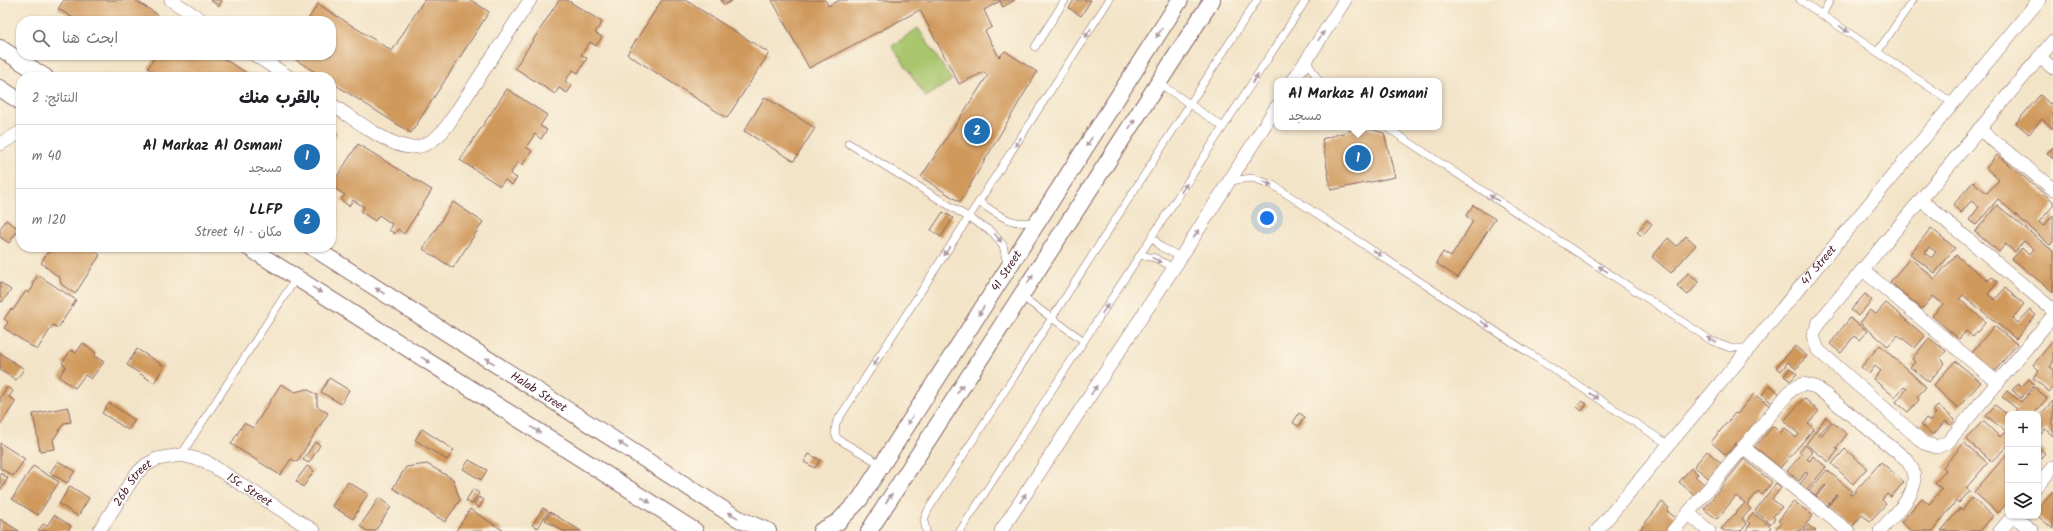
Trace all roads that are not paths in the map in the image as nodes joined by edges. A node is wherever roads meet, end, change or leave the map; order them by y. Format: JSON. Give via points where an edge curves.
{"nodes":[{"id":1,"x":171,"y":0,"type":"edge"},
{"id":2,"x":530,"y":0,"type":"edge"},
{"id":3,"x":1065,"y":0,"type":"edge"},
{"id":4,"x":1108,"y":0,"type":"edge"},
{"id":5,"x":1180,"y":0,"type":"edge"},
{"id":6,"x":1212,"y":0,"type":"edge"},
{"id":7,"x":1257,"y":0,"type":"edge"},
{"id":8,"x":1306,"y":0,"type":"edge"},
{"id":9,"x":1345,"y":0,"type":"edge"},
{"id":10,"x":1800,"y":0,"type":"edge"},
{"id":11,"x":1830,"y":0,"type":"edge"},
{"id":12,"x":1913,"y":0,"type":"edge"},
{"id":13,"x":2039,"y":0,"type":"edge"},
{"id":14,"x":1822,"y":15,"type":"junction"},
{"id":15,"x":195,"y":16,"type":"edge"},
{"id":16,"x":2053,"y":41,"type":"edge"},
{"id":17,"x":1035,"y":47,"type":"dead end"},
{"id":18,"x":0,"y":48,"type":"edge"},
{"id":19,"x":1878,"y":51,"type":"junction"},
{"id":20,"x":2039,"y":57,"type":"junction"},
{"id":21,"x":16,"y":58,"type":"edge"},
{"id":22,"x":19,"y":60,"type":"edge"},
{"id":23,"x":264,"y":60,"type":"edge"},
{"id":24,"x":1306,"y":60,"type":"junction"},
{"id":25,"x":2053,"y":68,"type":"edge"},
{"id":26,"x":37,"y":72,"type":"edge"},
{"id":27,"x":282,"y":72,"type":"edge"},
{"id":28,"x":1295,"y":78,"type":"edge"},
{"id":29,"x":1317,"y":78,"type":"edge"},
{"id":30,"x":1158,"y":83,"type":"junction"},
{"id":31,"x":0,"y":88,"type":"edge"},
{"id":32,"x":16,"y":99,"type":"edge"},
{"id":33,"x":1190,"y":104,"type":"junction"},
{"id":34,"x":1953,"y":104,"type":"junction"},
{"id":35,"x":336,"y":107,"type":"edge"},
{"id":36,"x":1274,"y":111,"type":"edge"},
{"id":37,"x":1223,"y":127,"type":"junction"},
{"id":38,"x":1391,"y":130,"type":"edge"},
{"id":39,"x":1979,"y":130,"type":"junction"},
{"id":40,"x":16,"y":135,"type":"edge"},
{"id":41,"x":848,"y":143,"type":"dead end"},
{"id":42,"x":0,"y":144,"type":"edge"},
{"id":43,"x":1230,"y":181,"type":"junction"},
{"id":44,"x":2053,"y":189,"type":"edge"},
{"id":45,"x":1921,"y":200,"type":"junction"},
{"id":46,"x":979,"y":202,"type":"junction"},
{"id":47,"x":969,"y":217,"type":"junction"},
{"id":48,"x":1040,"y":218,"type":"junction"},
{"id":49,"x":1152,"y":237,"type":"junction"},
{"id":50,"x":256,"y":252,"type":"edge"},
{"id":51,"x":320,"y":252,"type":"edge"},
{"id":52,"x":1140,"y":255,"type":"junction"},
{"id":53,"x":1181,"y":257,"type":"junction"},
{"id":54,"x":1174,"y":268,"type":"junction"},
{"id":55,"x":1862,"y":270,"type":"junction"},
{"id":56,"x":1005,"y":272,"type":"junction"},
{"id":57,"x":296,"y":278,"type":"junction"},
{"id":58,"x":1020,"y":296,"type":"junction"},
{"id":59,"x":2053,"y":310,"type":"edge"},
{"id":60,"x":2053,"y":316,"type":"edge"},
{"id":61,"x":1051,"y":318,"type":"junction"},
{"id":62,"x":1084,"y":342,"type":"junction"},
{"id":63,"x":1749,"y":348,"type":"junction"},
{"id":64,"x":1998,"y":383,"type":"junction"},
{"id":65,"x":1669,"y":445,"type":"junction"},
{"id":66,"x":1743,"y":447,"type":"junction"},
{"id":67,"x":181,"y":455,"type":"junction"},
{"id":68,"x":882,"y":465,"type":"junction"},
{"id":69,"x":2053,"y":467,"type":"edge"},
{"id":70,"x":2040,"y":483,"type":"edge"},
{"id":71,"x":1688,"y":513,"type":"junction"},
{"id":72,"x":2010,"y":519,"type":"edge"},
{"id":73,"x":2017,"y":519,"type":"edge"},
{"id":74,"x":99,"y":531,"type":"edge"},
{"id":75,"x":314,"y":531,"type":"edge"},
{"id":76,"x":695,"y":531,"type":"edge"},
{"id":77,"x":768,"y":531,"type":"edge"},
{"id":78,"x":821,"y":531,"type":"edge"},
{"id":79,"x":869,"y":531,"type":"edge"},
{"id":80,"x":926,"y":531,"type":"edge"},
{"id":81,"x":960,"y":531,"type":"edge"},
{"id":82,"x":1001,"y":531,"type":"edge"},
{"id":83,"x":1597,"y":531,"type":"edge"},
{"id":84,"x":1673,"y":531,"type":"edge"},
{"id":85,"x":1709,"y":531,"type":"edge"},
{"id":86,"x":1848,"y":531,"type":"edge"},
{"id":87,"x":1880,"y":531,"type":"edge"},
{"id":88,"x":2000,"y":531,"type":"edge"},
{"id":89,"x":2032,"y":531,"type":"edge"}],
"edges":[{"from":1,"to":15,"type":"street"},
{"from":2,"to":35,"type":"street","via":[[448,126],[439,137],[428,144],[415,148],[401,147]]},
{"from":3,"to":17,"type":"lane"},
{"from":4,"to":46,"type":"lane","one_way":true},
{"from":5,"to":48,"type":"street","name":"41 Street","one_way":true},
{"from":6,"to":30,"type":"street","name":"41 Street"},
{"from":7,"to":33,"type":"lane"},
{"from":37,"to":8,"type":"lane","one_way":true},
{"from":24,"to":9,"type":"street","one_way":true},
{"from":10,"to":14,"type":"lane"},
{"from":11,"to":14,"type":"lane"},
{"from":12,"to":19,"type":"lane"},
{"from":13,"to":34,"type":"street","name":"47 Street"},
{"from":14,"to":19,"type":"lane","one_way":true},
{"from":16,"to":20,"type":"street"},
{"from":18,"to":21,"type":"street"},
{"from":19,"to":34,"type":"lane"},
{"from":20,"to":25,"type":"street"},
{"from":20,"to":39,"type":"street"},
{"from":22,"to":26,"type":"street"},
{"from":23,"to":27,"type":"street"},
{"from":24,"to":28,"type":"street"},
{"from":24,"to":29,"type":"lane"},
{"from":30,"to":33,"type":"lane"},
{"from":58,"to":30,"type":"street","name":"41 Street","one_way":true},
{"from":31,"to":32,"type":"street"},
{"from":33,"to":37,"type":"lane"},
{"from":33,"to":61,"type":"lane"},
{"from":34,"to":63,"type":"street","name":"47 Street"},
{"from":36,"to":43,"type":"street"},
{"from":49,"to":37,"type":"lane","one_way":true},
{"from":63,"to":38,"type":"lane","one_way":true,"via":[[1730,348],[1712,341]]},
{"from":39,"to":44,"type":"street"},
{"from":39,"to":45,"type":"street"},
{"from":40,"to":42,"type":"street"},
{"from":41,"to":47,"type":"lane"},
{"from":53,"to":43,"type":"street","one_way":true},
{"from":43,"to":65,"type":"lane","one_way":true,"via":[[1252,178],[1273,185]]},
{"from":45,"to":55,"type":"street"},
{"from":45,"to":59,"type":"street"},
{"from":46,"to":47,"type":"lane"},
{"from":46,"to":48,"type":"lane","via":[[1014,222]]},
{"from":47,"to":56,"type":"lane","one_way":true,"via":[[998,238],[1006,254]]},
{"from":47,"to":68,"type":"lane","one_way":true,"via":[[836,422],[835,434],[838,439]]},
{"from":48,"to":56,"type":"street","name":"41 Street"},
{"from":49,"to":52,"type":"lane"},
{"from":49,"to":53,"type":"lane","via":[[1161,246]]},
{"from":50,"to":57,"type":"street"},
{"from":77,"to":51,"type":"street","name":"Halab Street","one_way":true,"via":[[728,513]]},
{"from":52,"to":54,"type":"lane","one_way":true,"via":[[1155,258]]},
{"from":62,"to":52,"type":"lane","one_way":true},
{"from":53,"to":54,"type":"street"},
{"from":82,"to":54,"type":"street","one_way":true},
{"from":55,"to":64,"type":"street"},
{"from":55,"to":64,"type":"street","via":[[1815,328],[1814,343],[1818,350],[1924,443],[1936,447],[1948,442]]},
{"from":56,"to":68,"type":"street","name":"41 Street","one_way":true},
{"from":57,"to":67,"type":"lane"},
{"from":57,"to":76,"type":"street","one_way":true},
{"from":58,"to":61,"type":"lane"},
{"from":79,"to":58,"type":"street","name":"41 Street","one_way":true},
{"from":60,"to":64,"type":"street"},
{"from":61,"to":62,"type":"lane"},
{"from":61,"to":80,"type":"lane","via":[[928,510],[924,520]]},
{"from":62,"to":81,"type":"lane"},
{"from":63,"to":65,"type":"street","name":"47 Street"},
{"from":65,"to":83,"type":"street","name":"47 Street"},
{"from":66,"to":71,"type":"street"},
{"from":66,"to":86,"type":"street"},
{"from":66,"to":87,"type":"street","via":[[1792,389],[1803,384],[1816,387],[1913,467],[1916,476],[1915,486],[1910,496]]},
{"from":67,"to":74,"type":"street","name":"26b Street","via":[[157,459],[136,474]]},
{"from":67,"to":75,"type":"street","name":"15c Street","via":[[205,461]]},
{"from":68,"to":78,"type":"street","name":"41 Street","via":[[850,512]]},
{"from":69,"to":70,"type":"street"},
{"from":71,"to":84,"type":"street"},
{"from":71,"to":85,"type":"street"},
{"from":72,"to":88,"type":"street"},
{"from":73,"to":89,"type":"street"}]}
